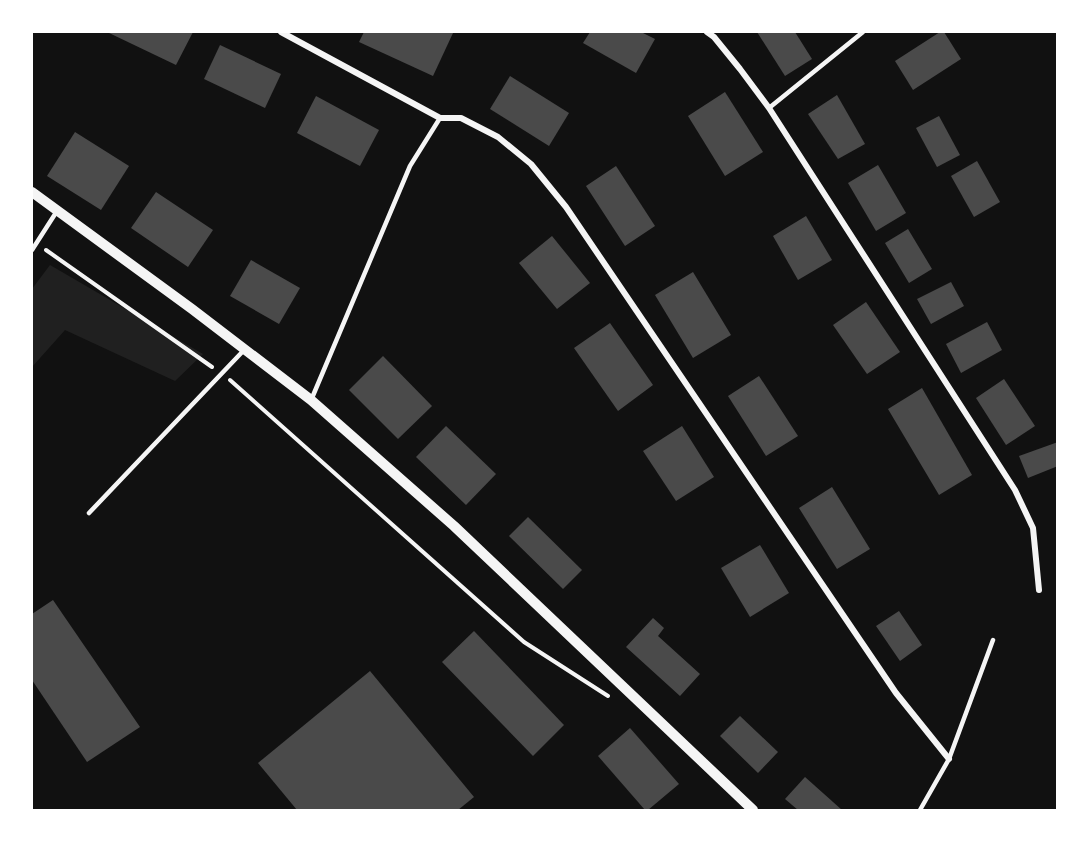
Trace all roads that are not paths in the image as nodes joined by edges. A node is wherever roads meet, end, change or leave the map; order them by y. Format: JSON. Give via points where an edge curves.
{"nodes":[{"id":1,"x":281,"y":32,"type":"edge"},
{"id":2,"x":707,"y":32,"type":"edge"},
{"id":3,"x":863,"y":32,"type":"edge"},
{"id":4,"x":769,"y":108,"type":"junction"},
{"id":5,"x":440,"y":118,"type":"junction"},
{"id":6,"x":32,"y":192,"type":"edge"},
{"id":7,"x":57,"y":212,"type":"junction"},
{"id":8,"x":32,"y":250,"type":"edge"},
{"id":9,"x":244,"y":349,"type":"junction"},
{"id":10,"x":311,"y":400,"type":"junction"},
{"id":11,"x":89,"y":513,"type":"dead end"},
{"id":12,"x":1039,"y":590,"type":"dead end"},
{"id":13,"x":993,"y":640,"type":"dead end"},
{"id":14,"x":949,"y":759,"type":"junction"},
{"id":15,"x":753,"y":810,"type":"edge"},
{"id":16,"x":920,"y":810,"type":"edge"}],
"edges":[{"from":1,"to":5,"type":"street"},
{"from":2,"to":4,"type":"street"},
{"from":3,"to":4,"type":"lane"},
{"from":4,"to":12,"type":"street","via":[[1015,490],[1033,528]]},
{"from":5,"to":10,"type":"lane","via":[[410,166]]},
{"from":5,"to":14,"type":"street","via":[[461,118],[498,137],[531,164],[566,207],[896,693]]},
{"from":6,"to":7,"type":"street"},
{"from":7,"to":8,"type":"lane"},
{"from":7,"to":9,"type":"street"},
{"from":9,"to":10,"type":"street"},
{"from":9,"to":11,"type":"lane"},
{"from":10,"to":15,"type":"street","via":[[454,526]]},
{"from":13,"to":14,"type":"lane"},
{"from":14,"to":16,"type":"lane"}]}
